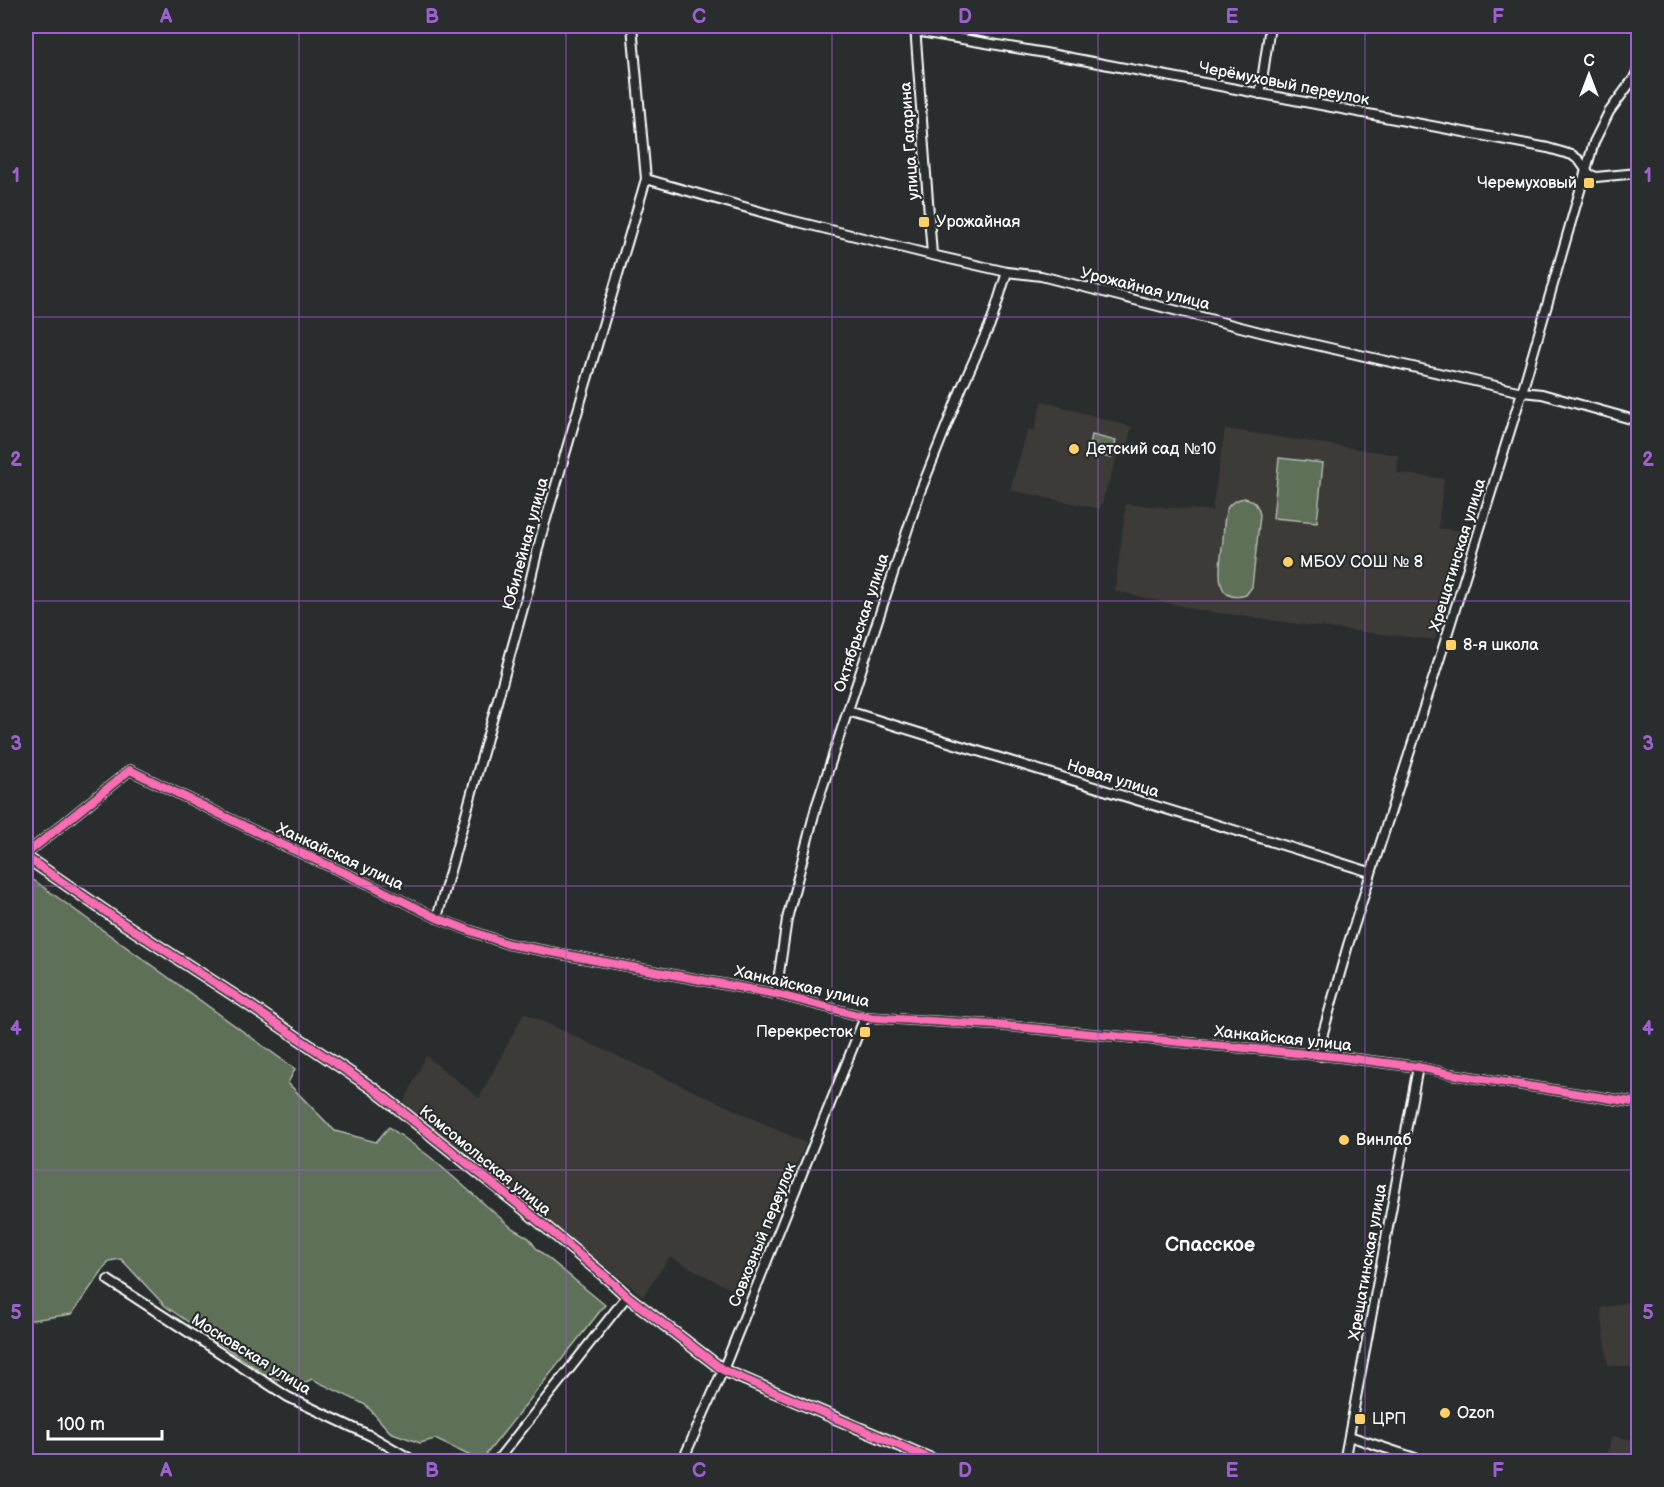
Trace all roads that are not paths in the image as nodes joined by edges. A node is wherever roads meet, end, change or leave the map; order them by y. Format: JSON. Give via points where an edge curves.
{"nodes":[{"id":1,"x":632,"y":26,"type":"edge"},
{"id":2,"x":1270,"y":26,"type":"edge"},
{"id":3,"x":915,"y":28,"type":"edge"},
{"id":4,"x":1638,"y":70,"type":"edge"},
{"id":5,"x":1260,"y":94,"type":"junction"},
{"id":6,"x":1585,"y":169,"type":"junction"},
{"id":7,"x":1638,"y":173,"type":"edge"},
{"id":8,"x":646,"y":179,"type":"junction"},
{"id":9,"x":932,"y":255,"type":"junction"},
{"id":10,"x":1007,"y":272,"type":"junction"},
{"id":11,"x":1522,"y":392,"type":"junction"},
{"id":12,"x":1638,"y":421,"type":"edge"},
{"id":13,"x":848,"y":711,"type":"junction"},
{"id":14,"x":26,"y":855,"type":"edge"},
{"id":15,"x":1371,"y":872,"type":"junction"},
{"id":16,"x":437,"y":918,"type":"junction"},
{"id":17,"x":776,"y":994,"type":"junction"},
{"id":18,"x":865,"y":1017,"type":"junction"},
{"id":19,"x":1321,"y":1056,"type":"junction"},
{"id":20,"x":1418,"y":1067,"type":"junction"},
{"id":21,"x":1638,"y":1102,"type":"edge"},
{"id":22,"x":108,"y":1280,"type":"dead end"},
{"id":23,"x":627,"y":1296,"type":"junction"},
{"id":24,"x":723,"y":1370,"type":"junction"},
{"id":25,"x":1349,"y":1436,"type":"junction"},
{"id":26,"x":416,"y":1461,"type":"edge"},
{"id":27,"x":496,"y":1461,"type":"edge"},
{"id":28,"x":682,"y":1461,"type":"edge"},
{"id":29,"x":938,"y":1461,"type":"edge"},
{"id":30,"x":1344,"y":1461,"type":"edge"},
{"id":31,"x":1427,"y":1461,"type":"edge"}],
"edges":[{"from":1,"to":8,"type":"street"},
{"from":2,"to":5,"type":"street"},
{"from":3,"to":5,"type":"street","name":"Черёмуховый переулок"},
{"from":3,"to":9,"type":"street","name":"улица Гагарина"},
{"from":4,"to":6,"type":"street","name":"Хрещатинская улица","via":[[1600,128]]},
{"from":5,"to":6,"type":"street","name":"Черёмуховый переулок","via":[[1562,151],[1579,160]]},
{"from":6,"to":7,"type":"street","name":"Черёмуховый переулок","via":[[1596,177]]},
{"from":6,"to":11,"type":"street","name":"Хрещатинская улица"},
{"from":8,"to":9,"type":"street","name":"Урожайная улица"},
{"from":8,"to":16,"type":"street","name":"Юбилейная улица","via":[[541,536]]},
{"from":9,"to":10,"type":"street","name":"Урожайная улица"},
{"from":10,"to":11,"type":"street","name":"Урожайная улица","via":[[1041,276],[1264,333]]},
{"from":10,"to":13,"type":"street","name":"Октябрьская улица","via":[[992,320],[920,492]]},
{"from":11,"to":12,"type":"street","name":"Урожайная улица"},
{"from":11,"to":15,"type":"street","name":"Хрещатинская улица"},
{"from":13,"to":15,"type":"street","name":"Новая улица"},
{"from":13,"to":17,"type":"street","name":"Октябрьская улица","via":[[796,881]]},
{"from":14,"to":16,"type":"street","name":"Ханкайская улица","via":[[130,770]]},
{"from":14,"to":23,"type":"street","name":"Комсомольская улица","via":[[375,1090]]},
{"from":15,"to":19,"type":"street","name":"Хрещатинская улица","via":[[1323,1033]]},
{"from":16,"to":17,"type":"street","name":"Ханкайская улица","via":[[508,944]]},
{"from":17,"to":18,"type":"street","name":"Ханкайская улица"},
{"from":18,"to":19,"type":"street","name":"Ханкайская улица","via":[[994,1025]]},
{"from":18,"to":24,"type":"street","name":"Совхозный переулок"},
{"from":19,"to":20,"type":"street","name":"Ханкайская улица"},
{"from":20,"to":21,"type":"street","name":"Ханкайская улица"},
{"from":20,"to":25,"type":"street","name":"Хрещатинская улица"},
{"from":22,"to":26,"type":"street","name":"Московская улица","via":[[288,1397]]},
{"from":23,"to":24,"type":"street","name":"Комсомольская улица"},
{"from":23,"to":27,"type":"street"},
{"from":24,"to":28,"type":"street","name":"Совхозный переулок"},
{"from":24,"to":29,"type":"street","name":"Комсомольская улица"},
{"from":25,"to":30,"type":"street","name":"Хрещатинская улица"},
{"from":25,"to":31,"type":"street"}]}
